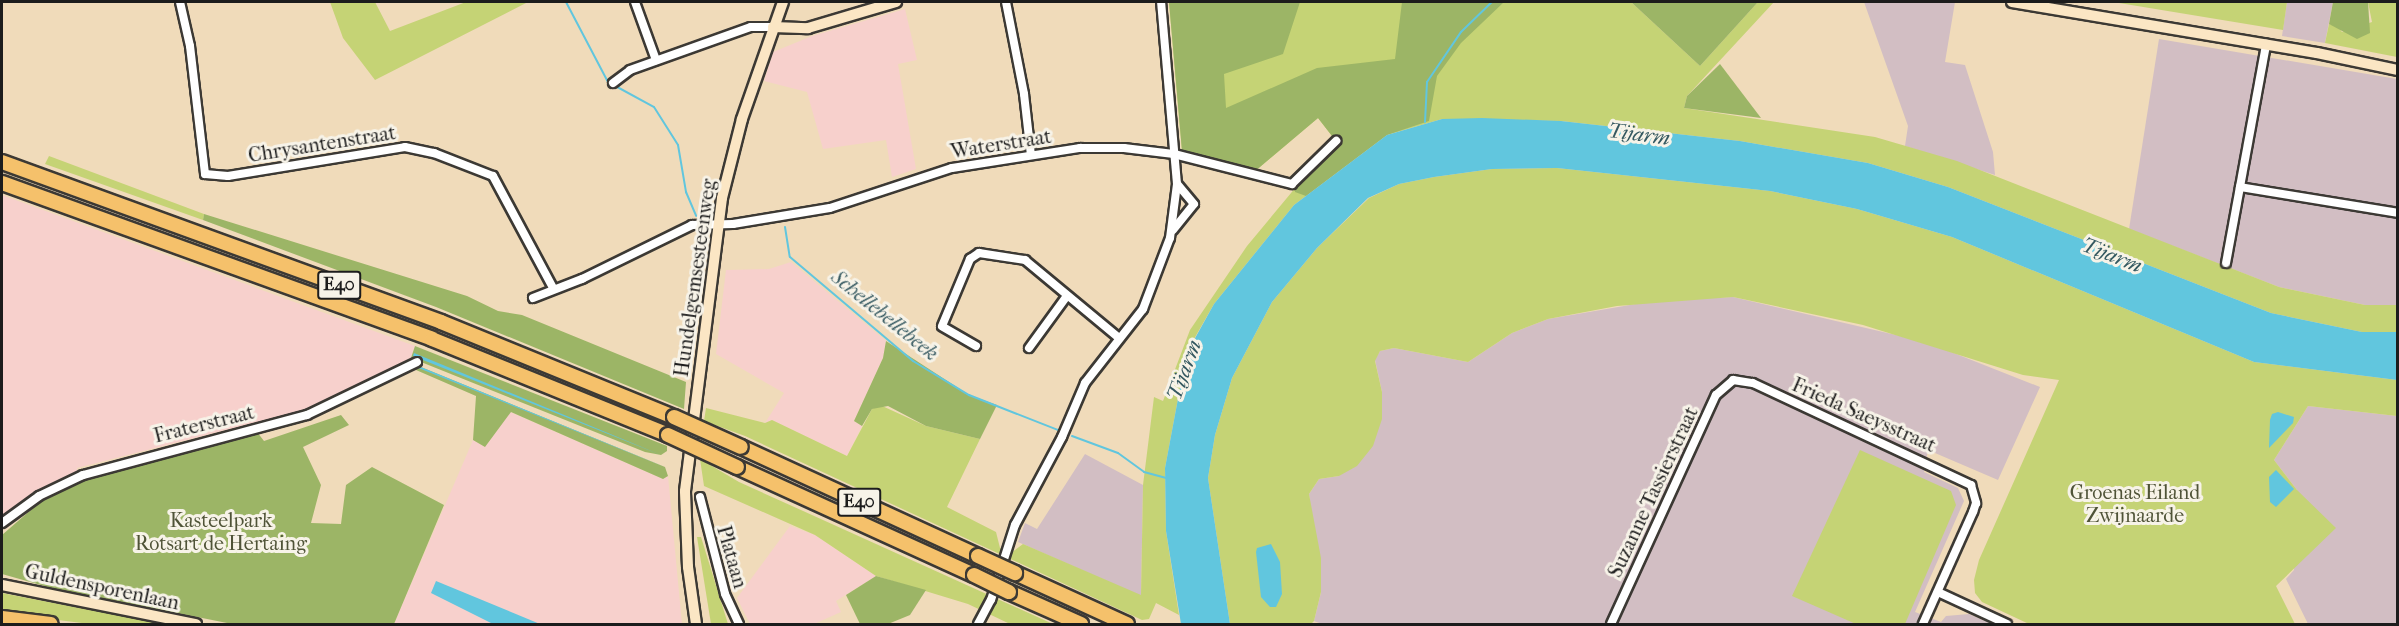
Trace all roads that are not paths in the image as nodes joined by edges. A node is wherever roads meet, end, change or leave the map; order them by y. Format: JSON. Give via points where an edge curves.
{"nodes":[{"id":1,"x":180,"y":2,"type":"edge"},
{"id":2,"x":635,"y":2,"type":"edge"},
{"id":3,"x":783,"y":2,"type":"edge"},
{"id":4,"x":893,"y":2,"type":"edge"},
{"id":5,"x":1006,"y":2,"type":"edge"},
{"id":6,"x":1161,"y":2,"type":"edge"},
{"id":7,"x":2012,"y":2,"type":"edge"},
{"id":8,"x":773,"y":27,"type":"junction"},
{"id":9,"x":2266,"y":44,"type":"junction"},
{"id":10,"x":656,"y":60,"type":"junction"},
{"id":11,"x":2397,"y":70,"type":"edge"},
{"id":12,"x":613,"y":83,"type":"dead end"},
{"id":13,"x":1336,"y":141,"type":"dead end"},
{"id":14,"x":1174,"y":154,"type":"junction"},
{"id":15,"x":1031,"y":155,"type":"junction"},
{"id":16,"x":2,"y":162,"type":"edge"},
{"id":17,"x":2,"y":183,"type":"edge"},
{"id":18,"x":1177,"y":184,"type":"junction"},
{"id":19,"x":2240,"y":187,"type":"junction"},
{"id":20,"x":2397,"y":213,"type":"edge"},
{"id":21,"x":719,"y":224,"type":"junction"},
{"id":22,"x":1172,"y":232,"type":"junction"},
{"id":23,"x":2226,"y":263,"type":"dead end"},
{"id":24,"x":554,"y":288,"type":"junction"},
{"id":25,"x":1066,"y":297,"type":"junction"},
{"id":26,"x":533,"y":298,"type":"dead end"},
{"id":27,"x":1119,"y":338,"type":"junction"},
{"id":28,"x":976,"y":346,"type":"dead end"},
{"id":29,"x":1029,"y":348,"type":"dead end"},
{"id":30,"x":417,"y":362,"type":"dead end"},
{"id":31,"x":1733,"y":380,"type":"joint"},
{"id":32,"x":700,"y":496,"type":"dead end"},
{"id":33,"x":2,"y":523,"type":"edge"},
{"id":34,"x":688,"y":567,"type":"junction"},
{"id":35,"x":2,"y":585,"type":"edge"},
{"id":36,"x":1938,"y":592,"type":"junction"},
{"id":37,"x":696,"y":610,"type":"junction"},
{"id":38,"x":2,"y":618,"type":"edge"},
{"id":39,"x":51,"y":624,"type":"edge"},
{"id":40,"x":196,"y":624,"type":"edge"},
{"id":41,"x":692,"y":624,"type":"edge"},
{"id":42,"x":696,"y":624,"type":"edge"},
{"id":43,"x":702,"y":624,"type":"edge"},
{"id":44,"x":739,"y":624,"type":"edge"},
{"id":45,"x":978,"y":624,"type":"edge"},
{"id":46,"x":1081,"y":624,"type":"edge"},
{"id":47,"x":1128,"y":624,"type":"edge"},
{"id":48,"x":1611,"y":624,"type":"edge"},
{"id":49,"x":1923,"y":624,"type":"edge"},
{"id":50,"x":2007,"y":624,"type":"edge"}],
"edges":[{"from":1,"to":24,"type":"street","name":"Chrysantenstraat","via":[[190,46],[205,174],[216,177],[271,170],[405,147],[434,153],[493,176]]},
{"from":2,"to":10,"type":"street"},
{"from":3,"to":8,"type":"main road","name":"Hundelgemsesteenweg"},
{"from":4,"to":8,"type":"main road","via":[[808,28]]},
{"from":5,"to":15,"type":"street"},
{"from":6,"to":14,"type":"street"},
{"from":7,"to":9,"type":"main road"},
{"from":8,"to":10,"type":"street","via":[[751,27]]},
{"from":8,"to":21,"type":"main road","name":"Hundelgemsesteenweg","via":[[730,160]]},
{"from":9,"to":11,"type":"main road"},
{"from":9,"to":19,"type":"street"},
{"from":10,"to":12,"type":"street","via":[[630,70]]},
{"from":13,"to":14,"type":"street","name":"Waterstraat","via":[[1292,184]]},
{"from":14,"to":15,"type":"street","name":"Waterstraat","via":[[1101,147]]},
{"from":14,"to":18,"type":"street"},
{"from":15,"to":21,"type":"street","name":"Waterstraat","via":[[952,168],[830,208]]},
{"from":16,"to":47,"type":"highway","number":"E40","bridge":true,"via":[[441,322],[674,417]]},
{"from":17,"to":46,"type":"highway","number":"E40","bridge":true,"via":[[432,339],[668,435]]},
{"from":18,"to":22,"type":"street"},
{"from":18,"to":22,"type":"street","via":[[1194,204]]},
{"from":19,"to":20,"type":"street"},
{"from":19,"to":23,"type":"street"},
{"from":21,"to":24,"type":"street","via":[[692,225],[582,279]]},
{"from":21,"to":34,"type":"main road","name":"Hundelgemsesteenweg","via":[[685,491]]},
{"from":22,"to":27,"type":"street","via":[[1143,309]]},
{"from":24,"to":26,"type":"street"},
{"from":25,"to":27,"type":"street"},
{"from":25,"to":28,"type":"street","via":[[1025,260],[974,254],[942,326]]},
{"from":25,"to":29,"type":"street"},
{"from":27,"to":45,"type":"street","via":[[1085,383],[1062,437],[1015,525],[991,600]]},
{"from":30,"to":33,"type":"street","name":"Fraterstraat","via":[[307,415],[83,474],[45,492]]},
{"from":31,"to":36,"type":"street","name":"Frieda Saeysstraat","via":[[1753,383],[1962,477],[1975,493],[1973,512]]},
{"from":31,"to":48,"type":"street","name":"Suzanne Tassierstraat","via":[[1716,394]]},
{"from":32,"to":44,"type":"street","name":"Plataan","via":[[725,594]]},
{"from":34,"to":37,"type":"main road","name":"Hundelgemsesteenweg"},
{"from":34,"to":41,"type":"main road","name":"Hundelgemsesteenweg","via":[[684,579]]},
{"from":35,"to":40,"type":"main road","name":"Guldensporenlaan"},
{"from":36,"to":49,"type":"street"},
{"from":36,"to":50,"type":"street"},
{"from":37,"to":42,"type":"main road","name":"Hundelgemsesteenweg"},
{"from":37,"to":43,"type":"main road","name":"Hundelgemsesteenweg"},
{"from":38,"to":39,"type":"highway"}]}
